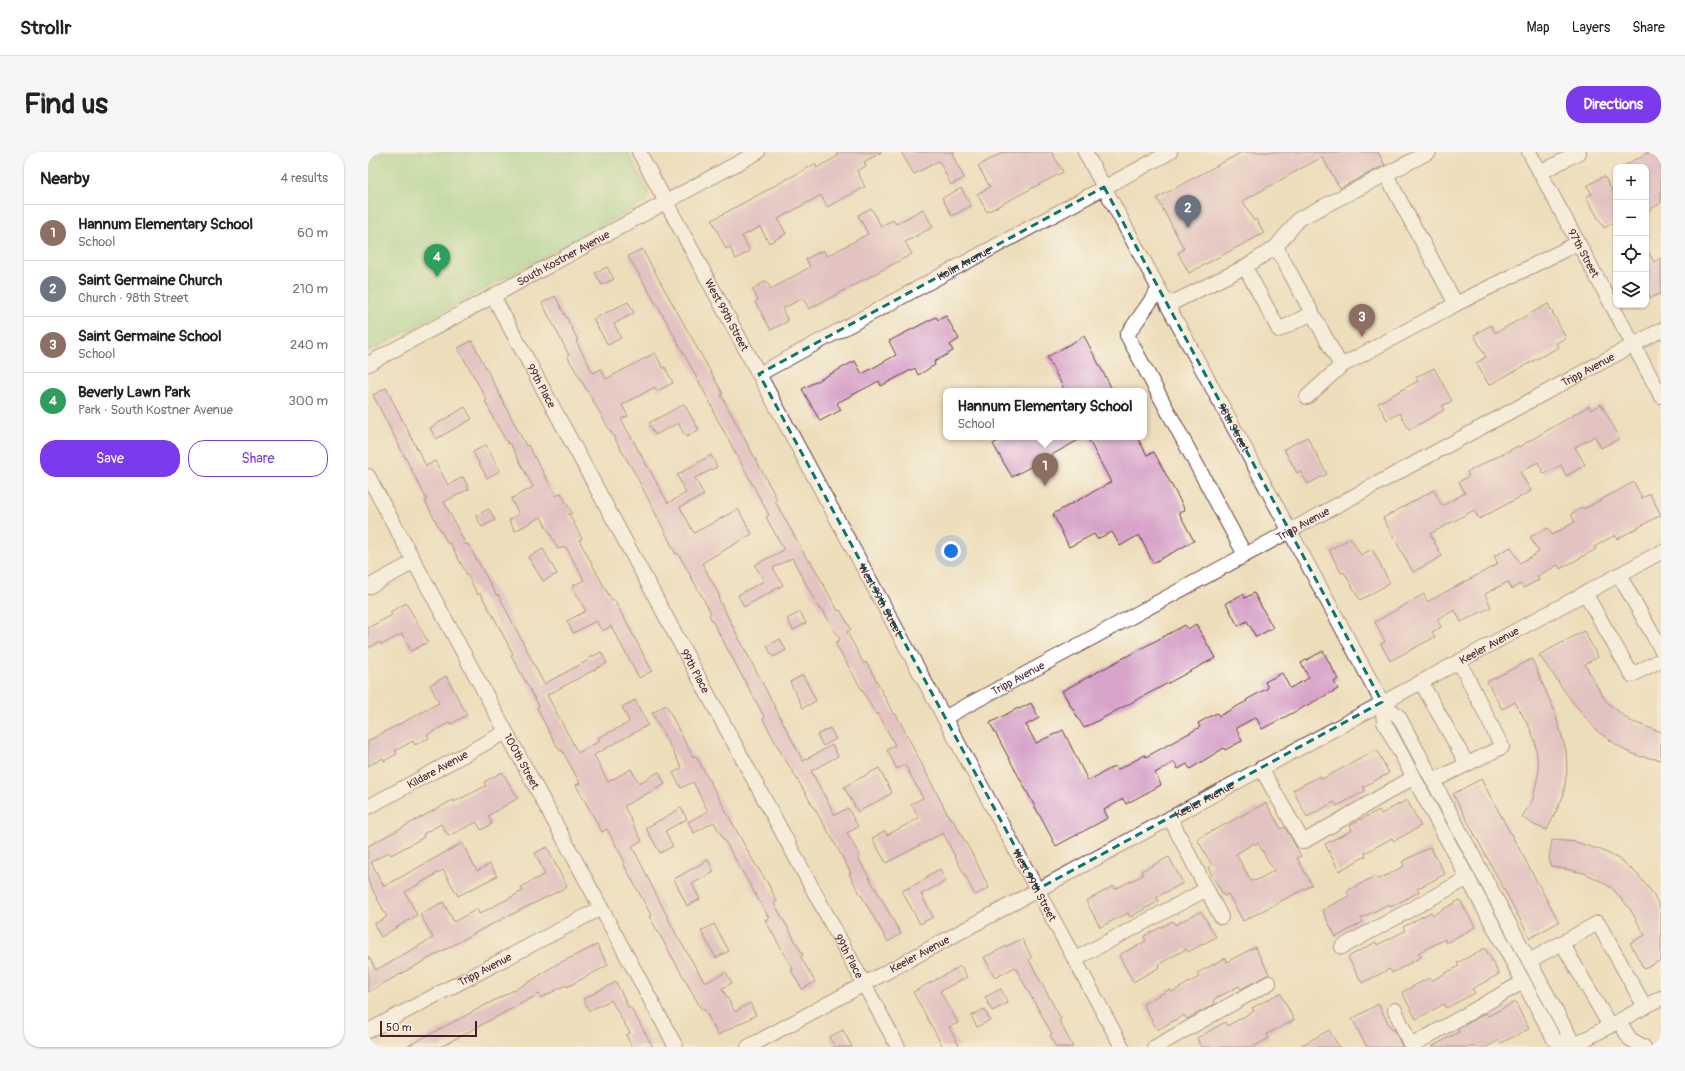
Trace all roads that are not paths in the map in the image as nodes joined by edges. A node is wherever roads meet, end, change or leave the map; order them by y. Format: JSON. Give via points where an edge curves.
{"nodes":[{"id":1,"x":639,"y":152,"type":"edge"},
{"id":2,"x":758,"y":152,"type":"edge"},
{"id":3,"x":1085,"y":152,"type":"edge"},
{"id":4,"x":1170,"y":152,"type":"edge"},
{"id":5,"x":1429,"y":152,"type":"edge"},
{"id":6,"x":1529,"y":152,"type":"edge"},
{"id":7,"x":1579,"y":152,"type":"edge"},
{"id":8,"x":1540,"y":173,"type":"junction"},
{"id":9,"x":1386,"y":175,"type":"junction"},
{"id":10,"x":1104,"y":187,"type":"junction"},
{"id":11,"x":666,"y":202,"type":"junction"},
{"id":12,"x":1578,"y":242,"type":"junction"},
{"id":13,"x":1276,"y":247,"type":"junction"},
{"id":14,"x":1245,"y":267,"type":"junction"},
{"id":15,"x":1159,"y":289,"type":"junction"},
{"id":16,"x":492,"y":296,"type":"junction"},
{"id":17,"x":1456,"y":304,"type":"junction"},
{"id":18,"x":1168,"y":305,"type":"junction"},
{"id":19,"x":1312,"y":313,"type":"junction"},
{"id":20,"x":1661,"y":330,"type":"edge"},
{"id":21,"x":1633,"y":345,"type":"junction"},
{"id":22,"x":368,"y":364,"type":"edge"},
{"id":23,"x":1341,"y":366,"type":"junction"},
{"id":24,"x":759,"y":374,"type":"junction"},
{"id":25,"x":1661,"y":396,"type":"edge"},
{"id":26,"x":1307,"y":397,"type":"dead end"},
{"id":27,"x":368,"y":476,"type":"edge"},
{"id":28,"x":1290,"y":531,"type":"junction"},
{"id":29,"x":1661,"y":552,"type":"edge"},
{"id":30,"x":1245,"y":555,"type":"junction"},
{"id":31,"x":414,"y":562,"type":"junction"},
{"id":32,"x":1619,"y":575,"type":"junction"},
{"id":33,"x":368,"y":587,"type":"edge"},
{"id":34,"x":1585,"y":593,"type":"junction"},
{"id":35,"x":1661,"y":649,"type":"edge"},
{"id":36,"x":1661,"y":660,"type":"edge"},
{"id":37,"x":1459,"y":661,"type":"junction"},
{"id":38,"x":1421,"y":682,"type":"junction"},
{"id":39,"x":1382,"y":702,"type":"junction"},
{"id":40,"x":944,"y":718,"type":"junction"},
{"id":41,"x":506,"y":732,"type":"junction"},
{"id":42,"x":1467,"y":764,"type":"junction"},
{"id":43,"x":1261,"y":768,"type":"junction"},
{"id":44,"x":1414,"y":777,"type":"junction"},
{"id":45,"x":1433,"y":781,"type":"junction"},
{"id":46,"x":368,"y":807,"type":"edge"},
{"id":47,"x":1170,"y":818,"type":"junction"},
{"id":48,"x":1468,"y":878,"type":"junction"},
{"id":49,"x":1038,"y":889,"type":"junction"},
{"id":50,"x":1207,"y":889,"type":"junction"},
{"id":51,"x":601,"y":908,"type":"junction"},
{"id":52,"x":1221,"y":917,"type":"dead end"},
{"id":53,"x":1562,"y":943,"type":"junction"},
{"id":54,"x":1342,"y":947,"type":"dead end"},
{"id":55,"x":1075,"y":959,"type":"junction"},
{"id":56,"x":1529,"y":961,"type":"junction"},
{"id":57,"x":1523,"y":982,"type":"junction"},
{"id":58,"x":1268,"y":983,"type":"dead end"},
{"id":59,"x":864,"y":984,"type":"junction"},
{"id":60,"x":1661,"y":998,"type":"edge"},
{"id":61,"x":1645,"y":1007,"type":"junction"},
{"id":62,"x":1395,"y":1010,"type":"dead end"},
{"id":63,"x":1614,"y":1024,"type":"junction"},
{"id":64,"x":368,"y":1031,"type":"edge"},
{"id":65,"x":1592,"y":1042,"type":"edge"},
{"id":66,"x":1411,"y":1046,"type":"edge"},
{"id":67,"x":1573,"y":1046,"type":"edge"},
{"id":68,"x":676,"y":1047,"type":"edge"},
{"id":69,"x":748,"y":1047,"type":"edge"},
{"id":70,"x":898,"y":1047,"type":"edge"},
{"id":71,"x":1122,"y":1047,"type":"edge"},
{"id":72,"x":1155,"y":1047,"type":"edge"},
{"id":73,"x":1644,"y":1047,"type":"edge"}],
"edges":[{"from":1,"to":11,"type":"street","name":"West 99th Street"},
{"from":2,"to":11,"type":"street","name":"South Kostner Avenue"},
{"from":3,"to":10,"type":"street","name":"98th Street"},
{"from":4,"to":10,"type":"street","name":"Kolin Avenue"},
{"from":5,"to":9,"type":"street"},
{"from":6,"to":8,"type":"street","name":"97th Street"},
{"from":7,"to":8,"type":"street"},
{"from":8,"to":12,"type":"street","name":"97th Street"},
{"from":9,"to":13,"type":"street","via":[[1299,220]]},
{"from":9,"to":17,"type":"street"},
{"from":10,"to":15,"type":"street","name":"98th Street"},
{"from":10,"to":24,"type":"street","name":"Kolin Avenue"},
{"from":11,"to":16,"type":"street","name":"South Kostner Avenue"},
{"from":11,"to":24,"type":"street","name":"West 99th Street"},
{"from":12,"to":17,"type":"street"},
{"from":12,"to":21,"type":"street","name":"97th Street"},
{"from":13,"to":14,"type":"street"},
{"from":13,"to":19,"type":"street"},
{"from":14,"to":18,"type":"street"},
{"from":14,"to":19,"type":"street","via":[[1279,330]]},
{"from":15,"to":18,"type":"street","name":"98th Street"},
{"from":15,"to":30,"type":"street","via":[[1127,335]]},
{"from":16,"to":22,"type":"street","name":"South Kostner Avenue"},
{"from":16,"to":59,"type":"street","name":"99th Place"},
{"from":17,"to":23,"type":"street"},
{"from":18,"to":28,"type":"street","name":"98th Street"},
{"from":19,"to":23,"type":"street"},
{"from":20,"to":21,"type":"street","name":"Tripp Avenue"},
{"from":21,"to":25,"type":"street","name":"97th Street"},
{"from":21,"to":28,"type":"street","name":"Tripp Avenue"},
{"from":23,"to":26,"type":"street"},
{"from":24,"to":40,"type":"street","name":"West 99th Street"},
{"from":27,"to":31,"type":"street","name":"100th Street"},
{"from":28,"to":30,"type":"street","name":"Tripp Avenue"},
{"from":28,"to":39,"type":"street","name":"98th Street"},
{"from":29,"to":32,"type":"street","name":"Keeler Avenue"},
{"from":30,"to":40,"type":"street","name":"Tripp Avenue"},
{"from":31,"to":33,"type":"street"},
{"from":31,"to":41,"type":"street","name":"100th Street"},
{"from":32,"to":34,"type":"street","name":"Keeler Avenue"},
{"from":32,"to":35,"type":"street"},
{"from":34,"to":36,"type":"street","via":[[1632,675]]},
{"from":34,"to":37,"type":"street","name":"Keeler Avenue"},
{"from":37,"to":38,"type":"street","name":"Keeler Avenue"},
{"from":37,"to":42,"type":"street","via":[[1502,747]]},
{"from":38,"to":39,"type":"street","name":"Keeler Avenue"},
{"from":38,"to":42,"type":"street"},
{"from":39,"to":43,"type":"street","name":"Keeler Avenue"},
{"from":39,"to":44,"type":"street","via":[[1384,722]]},
{"from":39,"to":45,"type":"street","via":[[1399,717]]},
{"from":40,"to":49,"type":"street","name":"West 99th Street"},
{"from":41,"to":46,"type":"street","name":"Kildare Avenue"},
{"from":41,"to":51,"type":"street","name":"100th Street"},
{"from":42,"to":45,"type":"street"},
{"from":43,"to":44,"type":"street","via":[[1302,842]]},
{"from":43,"to":47,"type":"street","name":"Keeler Avenue"},
{"from":44,"to":48,"type":"street"},
{"from":45,"to":56,"type":"street"},
{"from":47,"to":49,"type":"street","name":"Keeler Avenue"},
{"from":47,"to":50,"type":"street"},
{"from":48,"to":54,"type":"street"},
{"from":48,"to":57,"type":"street"},
{"from":49,"to":55,"type":"street","name":"West 99th Street"},
{"from":49,"to":59,"type":"street","name":"Keeler Avenue"},
{"from":50,"to":52,"type":"street"},
{"from":50,"to":55,"type":"street"},
{"from":51,"to":64,"type":"street","name":"Tripp Avenue"},
{"from":51,"to":68,"type":"street","name":"100th Street"},
{"from":53,"to":56,"type":"street"},
{"from":53,"to":61,"type":"street","via":[[1598,924]]},
{"from":53,"to":63,"type":"street"},
{"from":55,"to":71,"type":"street","name":"West 99th Street"},
{"from":56,"to":67,"type":"street"},
{"from":57,"to":66,"type":"street"},
{"from":57,"to":67,"type":"street","via":[[1555,1041]]},
{"from":58,"to":72,"type":"street"},
{"from":59,"to":69,"type":"street","name":"Keeler Avenue"},
{"from":59,"to":70,"type":"street","name":"99th Place"},
{"from":60,"to":61,"type":"street"},
{"from":61,"to":63,"type":"street"},
{"from":62,"to":66,"type":"street"},
{"from":63,"to":65,"type":"street"},
{"from":63,"to":73,"type":"street","via":[[1630,1040]]},
{"from":65,"to":67,"type":"street"}]}
